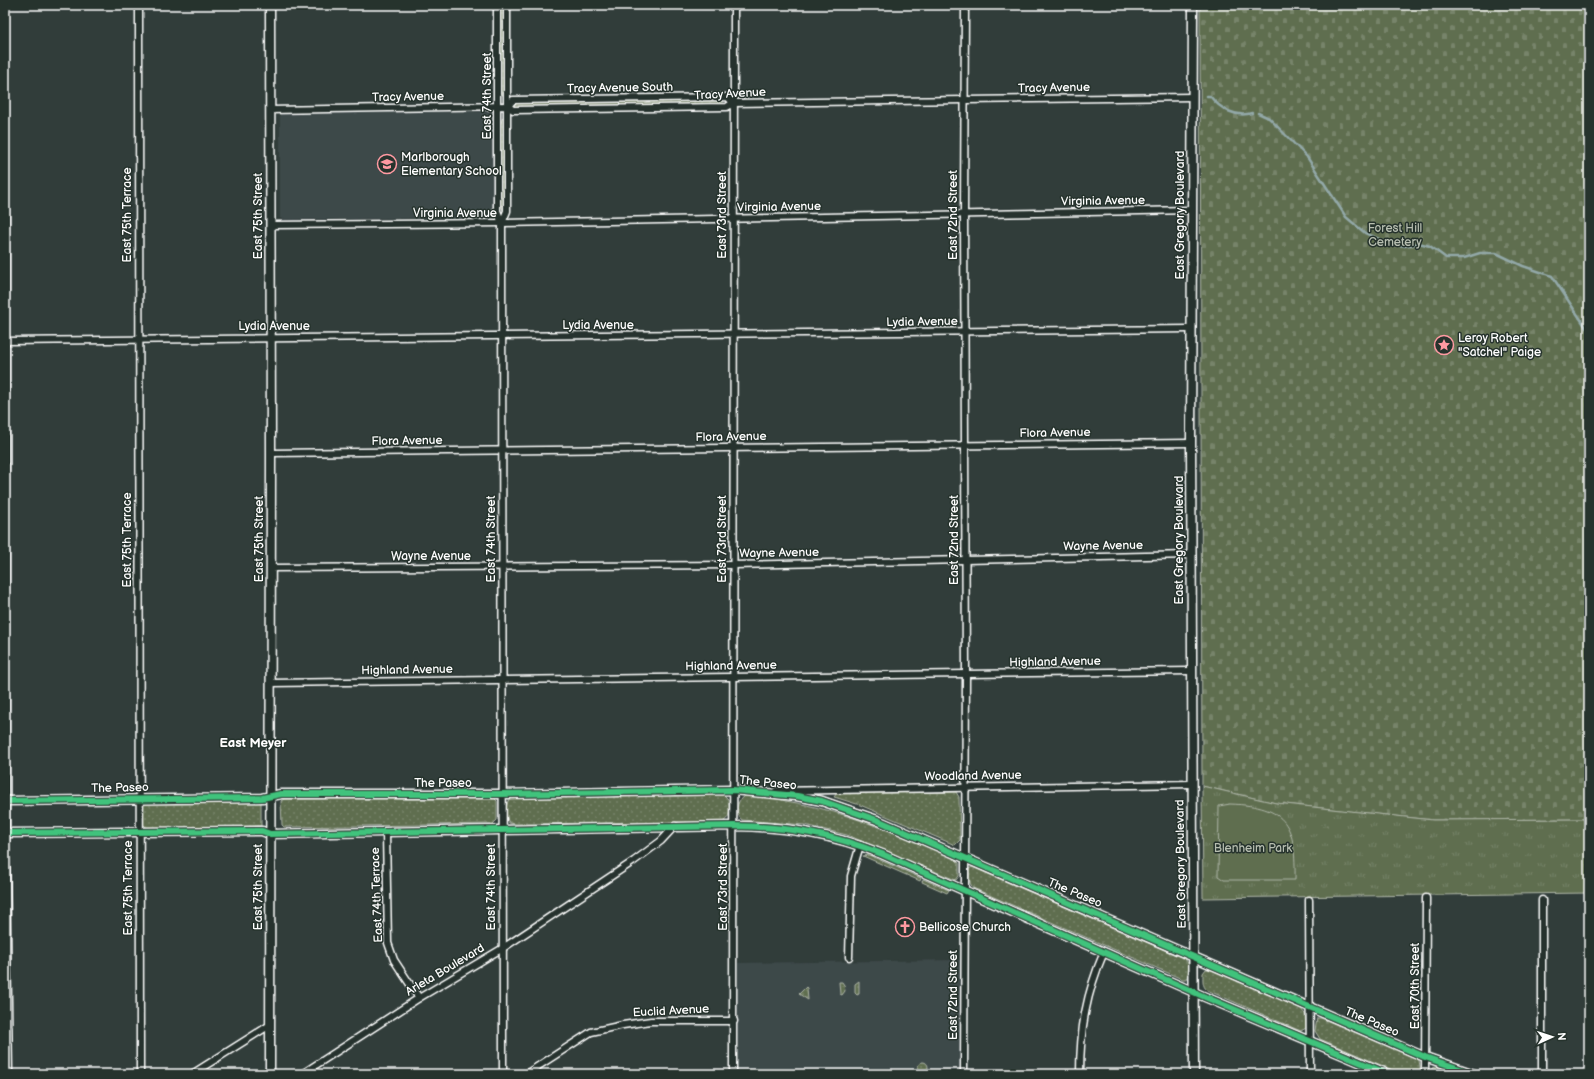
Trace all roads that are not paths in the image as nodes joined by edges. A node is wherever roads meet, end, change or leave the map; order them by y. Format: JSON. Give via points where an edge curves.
{"nodes":[{"id":1,"x":5,"y":5,"type":"edge"},
{"id":2,"x":139,"y":5,"type":"edge"},
{"id":3,"x":270,"y":5,"type":"edge"},
{"id":4,"x":498,"y":5,"type":"edge"},
{"id":5,"x":507,"y":5,"type":"edge"},
{"id":6,"x":734,"y":5,"type":"edge"},
{"id":7,"x":965,"y":5,"type":"edge"},
{"id":8,"x":1193,"y":5,"type":"edge"},
{"id":9,"x":1193,"y":97,"type":"junction"},
{"id":10,"x":964,"y":100,"type":"junction"},
{"id":11,"x":733,"y":103,"type":"junction"},
{"id":12,"x":498,"y":106,"type":"junction"},
{"id":13,"x":508,"y":106,"type":"junction"},
{"id":14,"x":270,"y":110,"type":"junction"},
{"id":15,"x":1192,"y":210,"type":"junction"},
{"id":16,"x":964,"y":215,"type":"junction"},
{"id":17,"x":733,"y":219,"type":"junction"},
{"id":18,"x":502,"y":223,"type":"junction"},
{"id":19,"x":271,"y":225,"type":"junction"},
{"id":20,"x":1191,"y":330,"type":"junction"},
{"id":21,"x":964,"y":332,"type":"junction"},
{"id":22,"x":733,"y":335,"type":"junction"},
{"id":23,"x":502,"y":336,"type":"junction"},
{"id":24,"x":271,"y":337,"type":"junction"},
{"id":25,"x":138,"y":339,"type":"junction"},
{"id":26,"x":5,"y":341,"type":"edge"},
{"id":27,"x":1191,"y":443,"type":"junction"},
{"id":28,"x":964,"y":445,"type":"junction"},
{"id":29,"x":733,"y":448,"type":"junction"},
{"id":30,"x":502,"y":450,"type":"junction"},
{"id":31,"x":271,"y":453,"type":"junction"},
{"id":32,"x":1191,"y":555,"type":"junction"},
{"id":33,"x":965,"y":560,"type":"junction"},
{"id":34,"x":733,"y":565,"type":"junction"},
{"id":35,"x":502,"y":566,"type":"junction"},
{"id":36,"x":271,"y":568,"type":"junction"},
{"id":37,"x":1192,"y":672,"type":"junction"},
{"id":38,"x":966,"y":674,"type":"junction"},
{"id":39,"x":733,"y":677,"type":"junction"},
{"id":40,"x":502,"y":680,"type":"junction"},
{"id":41,"x":270,"y":683,"type":"junction"},
{"id":42,"x":1192,"y":784,"type":"junction"},
{"id":43,"x":965,"y":788,"type":"junction"},
{"id":44,"x":733,"y":790,"type":"junction"},
{"id":45,"x":755,"y":791,"type":"junction"},
{"id":46,"x":502,"y":794,"type":"junction"},
{"id":47,"x":271,"y":796,"type":"junction"},
{"id":48,"x":139,"y":799,"type":"junction"},
{"id":49,"x":5,"y":801,"type":"edge"},
{"id":50,"x":675,"y":826,"type":"junction"},
{"id":51,"x":734,"y":826,"type":"junction"},
{"id":52,"x":502,"y":830,"type":"junction"},
{"id":53,"x":138,"y":832,"type":"junction"},
{"id":54,"x":386,"y":832,"type":"junction"},
{"id":55,"x":5,"y":833,"type":"edge"},
{"id":56,"x":270,"y":834,"type":"junction"},
{"id":57,"x":860,"y":845,"type":"junction"},
{"id":58,"x":965,"y":857,"type":"junction"},
{"id":59,"x":964,"y":890,"type":"junction"},
{"id":60,"x":1426,"y":898,"type":"dead end"},
{"id":61,"x":1309,"y":900,"type":"dead end"},
{"id":62,"x":1542,"y":900,"type":"dead end"},
{"id":63,"x":503,"y":948,"type":"junction"},
{"id":64,"x":1104,"y":952,"type":"junction"},
{"id":65,"x":1193,"y":956,"type":"junction"},
{"id":66,"x":849,"y":957,"type":"dead end"},
{"id":67,"x":1193,"y":992,"type":"junction"},
{"id":68,"x":419,"y":998,"type":"junction"},
{"id":69,"x":1310,"y":1008,"type":"junction"},
{"id":70,"x":734,"y":1021,"type":"junction"},
{"id":71,"x":270,"y":1025,"type":"junction"},
{"id":72,"x":1310,"y":1042,"type":"junction"},
{"id":73,"x":1425,"y":1057,"type":"junction"},
{"id":74,"x":9,"y":1074,"type":"edge"},
{"id":75,"x":140,"y":1074,"type":"edge"},
{"id":76,"x":192,"y":1074,"type":"edge"},
{"id":77,"x":270,"y":1074,"type":"edge"},
{"id":78,"x":302,"y":1074,"type":"edge"},
{"id":79,"x":503,"y":1074,"type":"edge"},
{"id":80,"x":526,"y":1074,"type":"edge"},
{"id":81,"x":734,"y":1074,"type":"edge"},
{"id":82,"x":964,"y":1074,"type":"edge"},
{"id":83,"x":1080,"y":1074,"type":"edge"},
{"id":84,"x":1194,"y":1074,"type":"edge"},
{"id":85,"x":1310,"y":1074,"type":"edge"},
{"id":86,"x":1388,"y":1074,"type":"edge"},
{"id":87,"x":1425,"y":1074,"type":"edge"},
{"id":88,"x":1474,"y":1074,"type":"edge"},
{"id":89,"x":1542,"y":1074,"type":"edge"}],
"edges":[{"from":1,"to":26,"type":"street"},
{"from":2,"to":25,"type":"street","name":"East 75th Terrace"},
{"from":3,"to":14,"type":"main road","name":"East 75th Street"},
{"from":4,"to":12,"type":"street","name":"East 74th Street"},
{"from":5,"to":13,"type":"street"},
{"from":6,"to":11,"type":"street","name":"East 73rd Street"},
{"from":7,"to":10,"type":"street","name":"East 72nd Street"},
{"from":8,"to":9,"type":"main road","name":"East Gregory Boulevard"},
{"from":9,"to":10,"type":"street","name":"Tracy Avenue"},
{"from":9,"to":15,"type":"main road","name":"East Gregory Boulevard"},
{"from":10,"to":11,"type":"street","name":"Tracy Avenue"},
{"from":10,"to":16,"type":"street","name":"East 72nd Street"},
{"from":11,"to":13,"type":"street","name":"Tracy Avenue","via":[[727,107],[513,110]]},
{"from":11,"to":13,"type":"street","name":"Tracy Avenue South","via":[[728,97],[514,100]]},
{"from":11,"to":17,"type":"street","name":"East 73rd Street"},
{"from":12,"to":13,"type":"street","name":"Tracy Avenue"},
{"from":12,"to":14,"type":"street","name":"Tracy Avenue"},
{"from":12,"to":18,"type":"street","name":"East 74th Street","via":[[497,211]]},
{"from":13,"to":18,"type":"street","via":[[507,211]]},
{"from":14,"to":19,"type":"main road","name":"East 75th Street"},
{"from":15,"to":16,"type":"street","name":"Virginia Avenue"},
{"from":15,"to":20,"type":"main road","name":"East Gregory Boulevard"},
{"from":16,"to":17,"type":"street","name":"Virginia Avenue"},
{"from":16,"to":21,"type":"street","name":"East 72nd Street"},
{"from":17,"to":18,"type":"street","name":"Virginia Avenue"},
{"from":17,"to":22,"type":"street","name":"East 73rd Street"},
{"from":18,"to":19,"type":"street","name":"Virginia Avenue"},
{"from":18,"to":23,"type":"street","name":"East 74th Street"},
{"from":19,"to":24,"type":"main road","name":"East 75th Street"},
{"from":20,"to":21,"type":"street","name":"Lydia Avenue"},
{"from":20,"to":27,"type":"main road","name":"East Gregory Boulevard"},
{"from":21,"to":22,"type":"street","name":"Lydia Avenue"},
{"from":21,"to":28,"type":"street","name":"East 72nd Street"},
{"from":22,"to":23,"type":"street","name":"Lydia Avenue"},
{"from":22,"to":29,"type":"street","name":"East 73rd Street"},
{"from":23,"to":24,"type":"street","name":"Lydia Avenue"},
{"from":23,"to":30,"type":"street","name":"East 74th Street"},
{"from":24,"to":25,"type":"street","name":"Lydia Avenue"},
{"from":24,"to":31,"type":"main road","name":"East 75th Street"},
{"from":25,"to":26,"type":"street","name":"Lydia Avenue"},
{"from":25,"to":48,"type":"street","name":"East 75th Terrace"},
{"from":26,"to":49,"type":"street"},
{"from":27,"to":28,"type":"street","name":"Flora Avenue"},
{"from":27,"to":32,"type":"main road","name":"East Gregory Boulevard"},
{"from":28,"to":29,"type":"street","name":"Flora Avenue"},
{"from":28,"to":33,"type":"street","name":"East 72nd Street"},
{"from":29,"to":30,"type":"street","name":"Flora Avenue"},
{"from":29,"to":34,"type":"street","name":"East 73rd Street"},
{"from":30,"to":31,"type":"street","name":"Flora Avenue"},
{"from":30,"to":35,"type":"street","name":"East 74th Street"},
{"from":31,"to":36,"type":"main road","name":"East 75th Street"},
{"from":32,"to":33,"type":"street","name":"Wayne Avenue"},
{"from":32,"to":37,"type":"main road","name":"East Gregory Boulevard"},
{"from":33,"to":34,"type":"street","name":"Wayne Avenue"},
{"from":33,"to":38,"type":"street","name":"East 72nd Street"},
{"from":34,"to":35,"type":"street","name":"Wayne Avenue"},
{"from":34,"to":39,"type":"street","name":"East 73rd Street"},
{"from":35,"to":36,"type":"street","name":"Wayne Avenue"},
{"from":35,"to":40,"type":"street","name":"East 74th Street"},
{"from":36,"to":41,"type":"main road","name":"East 75th Street"},
{"from":37,"to":38,"type":"street","name":"Highland Avenue"},
{"from":37,"to":42,"type":"main road","name":"East Gregory Boulevard"},
{"from":38,"to":39,"type":"street","name":"Highland Avenue"},
{"from":38,"to":43,"type":"street","name":"East 72nd Street"},
{"from":39,"to":40,"type":"street","name":"Highland Avenue"},
{"from":39,"to":44,"type":"street","name":"East 73rd Street"},
{"from":40,"to":41,"type":"street","name":"Highland Avenue"},
{"from":40,"to":46,"type":"street","name":"East 74th Street"},
{"from":41,"to":47,"type":"main road","name":"East 75th Street"},
{"from":42,"to":43,"type":"street","name":"Woodland Avenue"},
{"from":42,"to":65,"type":"main road","name":"East Gregory Boulevard"},
{"from":43,"to":45,"type":"street","name":"Woodland Avenue"},
{"from":43,"to":58,"type":"street","name":"East 72nd Street"},
{"from":44,"to":45,"type":"main road","name":"The Paseo"},
{"from":44,"to":46,"type":"main road","name":"The Paseo"},
{"from":44,"to":51,"type":"street","name":"East 73rd Street"},
{"from":45,"to":58,"type":"main road","name":"The Paseo","via":[[797,796],[855,811]]},
{"from":46,"to":47,"type":"main road","name":"The Paseo"},
{"from":46,"to":52,"type":"street","name":"East 74th Street"},
{"from":47,"to":48,"type":"main road","name":"The Paseo"},
{"from":47,"to":56,"type":"main road","name":"East 75th Street"},
{"from":48,"to":49,"type":"main road","name":"The Paseo"},
{"from":48,"to":53,"type":"street","name":"East 75th Terrace"},
{"from":49,"to":55,"type":"street"},
{"from":50,"to":51,"type":"main road"},
{"from":50,"to":52,"type":"main road"},
{"from":50,"to":63,"type":"street","name":"Arleta Boulevard","via":[[661,841],[634,861]]},
{"from":51,"to":57,"type":"main road","via":[[766,826],[807,831]]},
{"from":51,"to":70,"type":"street","name":"East 73rd Street"},
{"from":52,"to":54,"type":"main road"},
{"from":52,"to":63,"type":"street","name":"East 74th Street"},
{"from":53,"to":55,"type":"main road"},
{"from":53,"to":56,"type":"main road","via":[[262,831]]},
{"from":53,"to":75,"type":"street","name":"East 75th Terrace"},
{"from":54,"to":56,"type":"main road"},
{"from":54,"to":68,"type":"street","name":"East 74th Terrace","via":[[388,943],[394,960]]},
{"from":55,"to":74,"type":"street"},
{"from":56,"to":71,"type":"main road","name":"East 75th Street"},
{"from":57,"to":59,"type":"main road"},
{"from":57,"to":66,"type":"street","via":[[851,876]]},
{"from":58,"to":59,"type":"street","name":"East 72nd Street"},
{"from":58,"to":65,"type":"main road","name":"The Paseo"},
{"from":59,"to":64,"type":"main road"},
{"from":59,"to":82,"type":"street","name":"East 72nd Street"},
{"from":60,"to":73,"type":"street","name":"East 70th Street"},
{"from":61,"to":69,"type":"street"},
{"from":62,"to":89,"type":"street"},
{"from":63,"to":68,"type":"street","name":"Arleta Boulevard"},
{"from":63,"to":79,"type":"street","name":"East 74th Street"},
{"from":64,"to":67,"type":"main road"},
{"from":64,"to":83,"type":"street","via":[[1085,1006]]},
{"from":65,"to":67,"type":"main road","name":"East Gregory Boulevard"},
{"from":65,"to":69,"type":"main road","name":"The Paseo"},
{"from":67,"to":72,"type":"main road"},
{"from":67,"to":84,"type":"main road","name":"East Gregory Boulevard"},
{"from":68,"to":78,"type":"street","name":"Arleta Boulevard"},
{"from":69,"to":72,"type":"street"},
{"from":69,"to":73,"type":"main road","name":"The Paseo"},
{"from":70,"to":80,"type":"street","name":"Euclid Avenue","via":[[651,1021],[592,1032]]},
{"from":70,"to":81,"type":"street","name":"East 73rd Street"},
{"from":71,"to":76,"type":"street"},
{"from":71,"to":77,"type":"main road","name":"East 75th Street"},
{"from":72,"to":85,"type":"street"},
{"from":72,"to":86,"type":"main road"},
{"from":73,"to":87,"type":"street","name":"East 70th Street"},
{"from":73,"to":88,"type":"main road","name":"The Paseo"}]}
